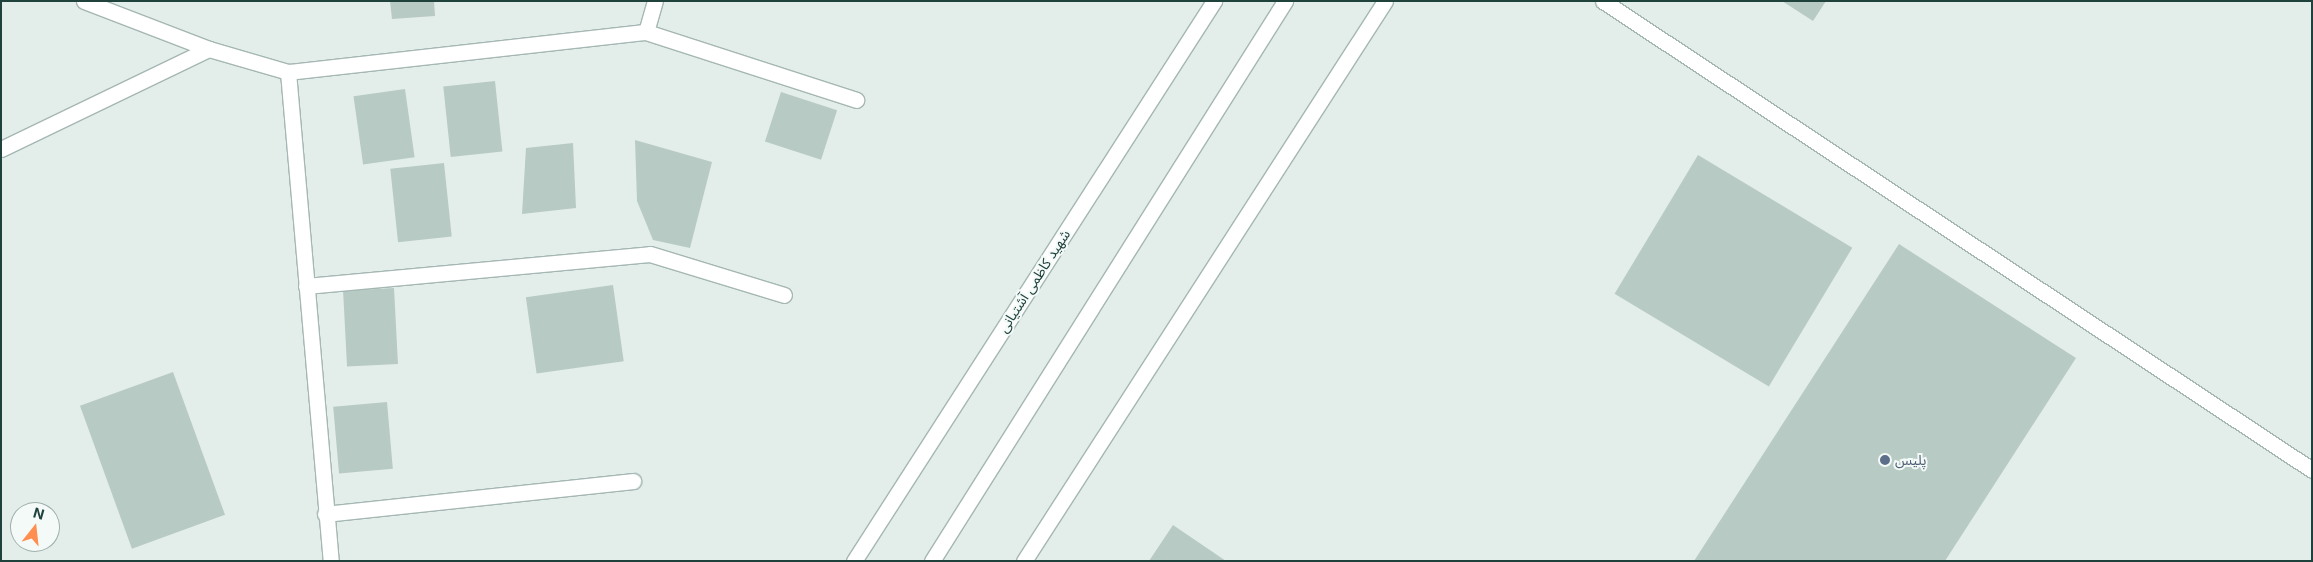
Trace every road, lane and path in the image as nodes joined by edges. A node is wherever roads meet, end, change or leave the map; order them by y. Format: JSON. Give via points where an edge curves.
{"nodes":[{"id":1,"x":84,"y":1,"type":"edge"},
{"id":2,"x":655,"y":1,"type":"edge"},
{"id":3,"x":1214,"y":1,"type":"edge"},
{"id":4,"x":1285,"y":1,"type":"edge"},
{"id":5,"x":1385,"y":1,"type":"edge"},
{"id":6,"x":1603,"y":1,"type":"edge"},
{"id":7,"x":646,"y":32,"type":"junction"},
{"id":8,"x":209,"y":49,"type":"junction"},
{"id":9,"x":288,"y":72,"type":"junction"},
{"id":10,"x":856,"y":100,"type":"dead end"},
{"id":11,"x":1,"y":149,"type":"edge"},
{"id":12,"x":306,"y":286,"type":"junction"},
{"id":13,"x":784,"y":295,"type":"dead end"},
{"id":14,"x":2312,"y":470,"type":"edge"},
{"id":15,"x":633,"y":481,"type":"dead end"},
{"id":16,"x":325,"y":514,"type":"junction"},
{"id":17,"x":331,"y":561,"type":"edge"},
{"id":18,"x":854,"y":561,"type":"edge"},
{"id":19,"x":932,"y":561,"type":"edge"},
{"id":20,"x":1024,"y":561,"type":"edge"}],
"edges":[{"from":1,"to":8,"type":"street"},
{"from":2,"to":7,"type":"street"},
{"from":3,"to":18,"type":"street","name":"شهید کاظمی آشتیانی"},
{"from":4,"to":19,"type":"street"},
{"from":5,"to":20,"type":"street"},
{"from":6,"to":14,"type":"street"},
{"from":7,"to":9,"type":"street"},
{"from":7,"to":10,"type":"street"},
{"from":8,"to":9,"type":"street"},
{"from":8,"to":11,"type":"street"},
{"from":9,"to":12,"type":"street"},
{"from":12,"to":13,"type":"street","via":[[650,254]]},
{"from":12,"to":16,"type":"street"},
{"from":15,"to":16,"type":"street"},
{"from":16,"to":17,"type":"street"}]}
